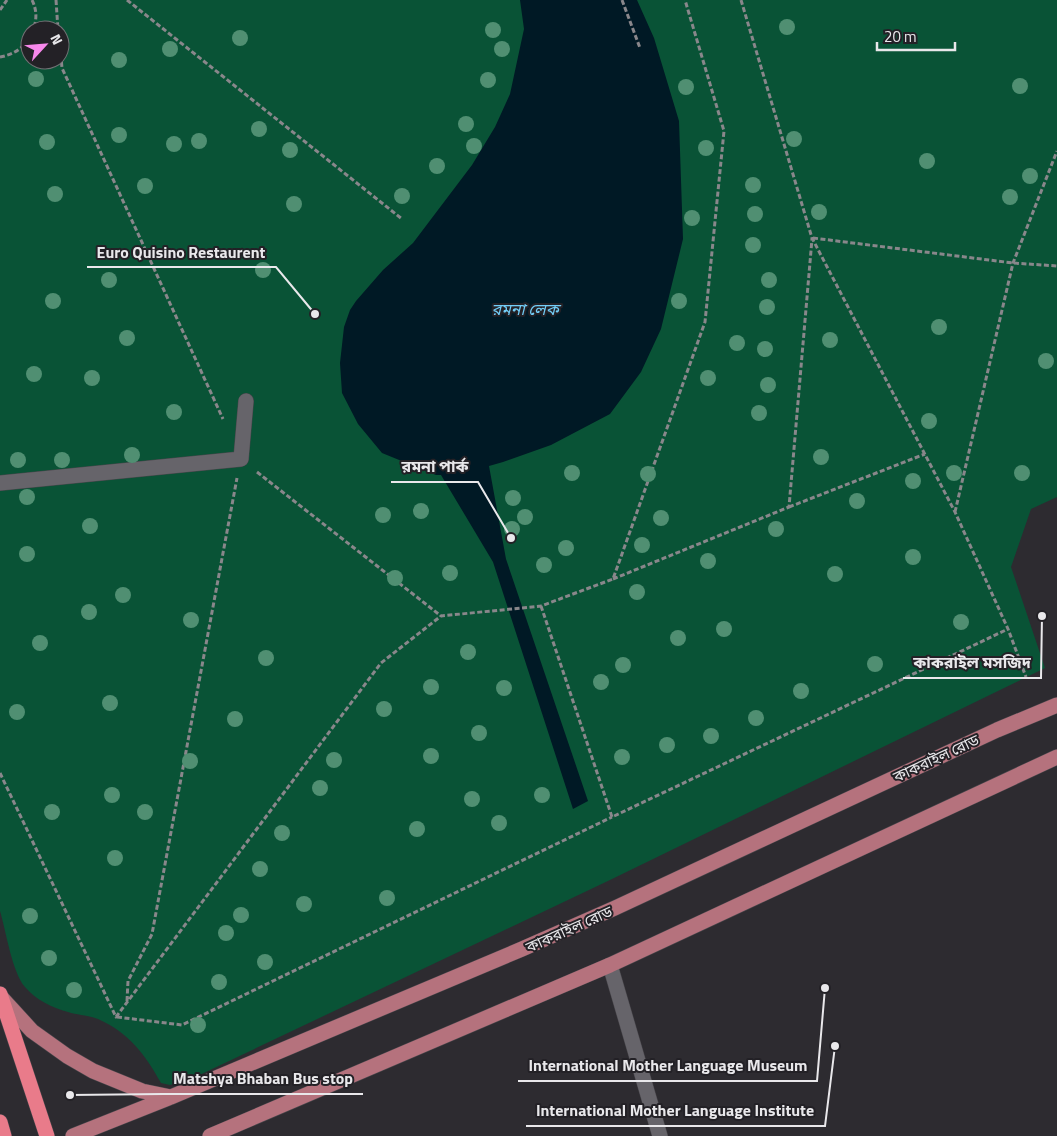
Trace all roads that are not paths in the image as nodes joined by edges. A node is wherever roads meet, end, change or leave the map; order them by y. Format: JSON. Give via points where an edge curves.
{"nodes":[{"id":1,"x":246,"y":401,"type":"dead end"},
{"id":2,"x":0,"y":483,"type":"edge"},
{"id":3,"x":1057,"y":705,"type":"edge"},
{"id":4,"x":1057,"y":757,"type":"edge"},
{"id":5,"x":610,"y":966,"type":"junction"},
{"id":6,"x":0,"y":995,"type":"edge"},
{"id":7,"x":171,"y":1097,"type":"junction"},
{"id":8,"x":0,"y":1122,"type":"edge"},
{"id":9,"x":4,"y":1136,"type":"edge"},
{"id":10,"x":47,"y":1136,"type":"edge"},
{"id":11,"x":73,"y":1136,"type":"edge"},
{"id":12,"x":210,"y":1136,"type":"edge"},
{"id":13,"x":660,"y":1136,"type":"edge"}],
"edges":[{"from":1,"to":2,"type":"street","via":[[241,459]]},
{"from":3,"to":7,"type":"main road","name":"কাকরাইল রোড","via":[[590,919]]},
{"from":4,"to":5,"type":"main road"},
{"from":5,"to":12,"type":"main road"},
{"from":5,"to":13,"type":"street"},
{"from":6,"to":7,"type":"main road","via":[[32,1031],[66,1056],[142,1091]]},
{"from":6,"to":10,"type":"highway"},
{"from":7,"to":11,"type":"main road","name":"কাকরাইল রোড"},
{"from":8,"to":9,"type":"highway"}]}
